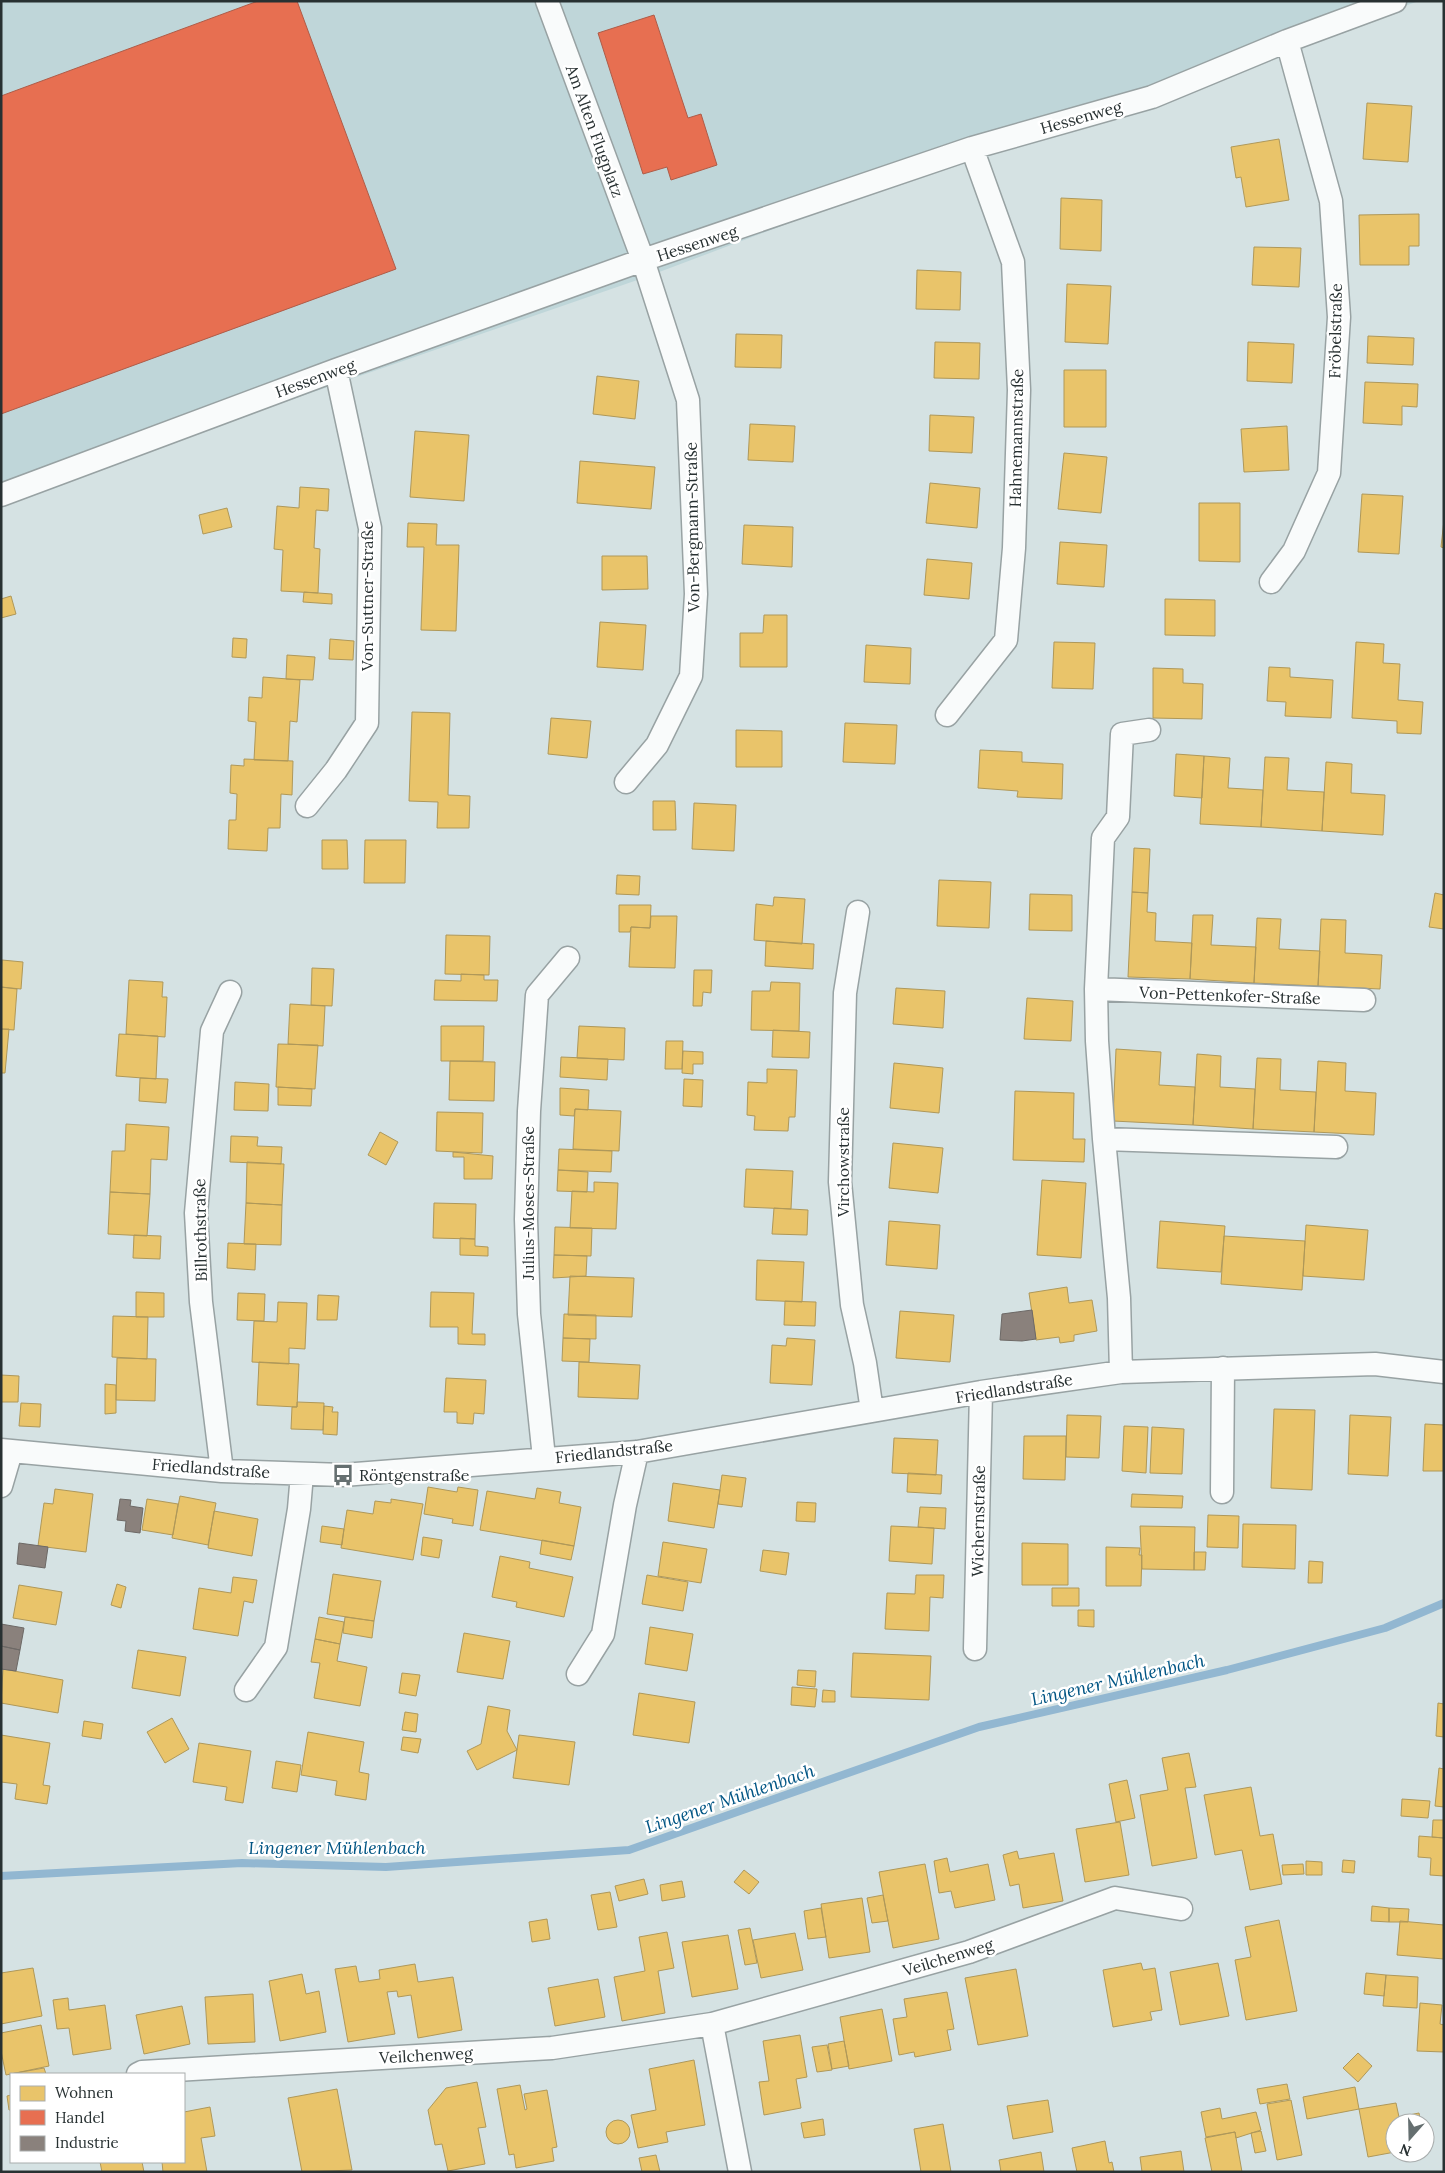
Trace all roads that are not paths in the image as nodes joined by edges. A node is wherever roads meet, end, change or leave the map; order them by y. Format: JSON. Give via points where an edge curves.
{"nodes":[{"id":1,"x":547,"y":1,"type":"edge"},
{"id":2,"x":1395,"y":1,"type":"edge"},
{"id":3,"x":1287,"y":41,"type":"junction"},
{"id":4,"x":972,"y":148,"type":"junction"},
{"id":5,"x":643,"y":260,"type":"junction"},
{"id":6,"x":336,"y":370,"type":"junction"},
{"id":7,"x":1,"y":495,"type":"edge"},
{"id":8,"x":1271,"y":582,"type":"dead end"},
{"id":9,"x":947,"y":715,"type":"dead end"},
{"id":10,"x":1149,"y":730,"type":"dead end"},
{"id":11,"x":626,"y":782,"type":"dead end"},
{"id":12,"x":307,"y":806,"type":"dead end"},
{"id":13,"x":858,"y":912,"type":"dead end"},
{"id":14,"x":568,"y":958,"type":"dead end"},
{"id":15,"x":1096,"y":989,"type":"junction"},
{"id":16,"x":230,"y":992,"type":"dead end"},
{"id":17,"x":1364,"y":1000,"type":"dead end"},
{"id":18,"x":1104,"y":1139,"type":"junction"},
{"id":19,"x":1336,"y":1147,"type":"dead end"},
{"id":20,"x":1223,"y":1368,"type":"junction"},
{"id":21,"x":1121,"y":1372,"type":"junction"},
{"id":22,"x":1444,"y":1372,"type":"edge"},
{"id":23,"x":981,"y":1392,"type":"junction"},
{"id":24,"x":872,"y":1411,"type":"junction"},
{"id":25,"x":6,"y":1451,"type":"edge"},
{"id":26,"x":636,"y":1452,"type":"junction"},
{"id":27,"x":544,"y":1458,"type":"junction"},
{"id":28,"x":222,"y":1471,"type":"junction"},
{"id":29,"x":302,"y":1474,"type":"junction"},
{"id":30,"x":1,"y":1486,"type":"edge"},
{"id":31,"x":1222,"y":1492,"type":"dead end"},
{"id":32,"x":975,"y":1649,"type":"dead end"},
{"id":33,"x":578,"y":1674,"type":"dead end"},
{"id":34,"x":246,"y":1690,"type":"dead end"},
{"id":35,"x":1182,"y":1909,"type":"dead end"},
{"id":36,"x":712,"y":2024,"type":"junction"},
{"id":37,"x":140,"y":2073,"type":"edge"},
{"id":38,"x":740,"y":2172,"type":"edge"}],
"edges":[{"from":1,"to":5,"type":"street","name":"Am Alten Flugplatz"},
{"from":2,"to":3,"type":"street","name":"Hessenweg"},
{"from":3,"to":4,"type":"street","name":"Hessenweg","via":[[1152,97]]},
{"from":3,"to":8,"type":"street","name":"Fröbelstraße","via":[[1331,201],[1339,317],[1329,473],[1294,551]]},
{"from":4,"to":5,"type":"street","name":"Hessenweg"},
{"from":4,"to":9,"type":"street","name":"Hahnemannstraße","via":[[1013,262],[1019,390],[1014,548],[1006,640]]},
{"from":5,"to":6,"type":"street","name":"Hessenweg"},
{"from":5,"to":11,"type":"street","name":"Von-Bergmann-Straße","via":[[688,400],[696,594],[691,676],[656,745]]},
{"from":6,"to":7,"type":"street","name":"Hessenweg"},
{"from":6,"to":12,"type":"street","name":"Von-Suttner-Straße","via":[[370,528],[367,723]]},
{"from":10,"to":15,"type":"street","via":[[1122,734],[1118,817],[1104,838]]},
{"from":13,"to":24,"type":"street","name":"Virchowstraße","via":[[844,993],[840,1182],[852,1305]]},
{"from":14,"to":27,"type":"street","name":"Julius-Moses-Straße","via":[[537,995],[529,1111],[526,1219],[529,1314]]},
{"from":15,"to":17,"type":"street","name":"Von-Pettenkofer-Straße"},
{"from":15,"to":18,"type":"street"},
{"from":16,"to":28,"type":"street","name":"Billrothstraße","via":[[212,1031],[196,1213],[201,1302]]},
{"from":18,"to":19,"type":"street"},
{"from":18,"to":21,"type":"street","via":[[1119,1298]]},
{"from":20,"to":21,"type":"street","name":"Friedlandstraße"},
{"from":20,"to":22,"type":"street","name":"Friedlandstraße","via":[[1375,1364]]},
{"from":20,"to":31,"type":"street"},
{"from":21,"to":23,"type":"street","name":"Friedlandstraße"},
{"from":23,"to":24,"type":"street","name":"Friedlandstraße"},
{"from":23,"to":32,"type":"street","name":"Wichernstraße"},
{"from":24,"to":26,"type":"street","name":"Friedlandstraße"},
{"from":25,"to":28,"type":"street","name":"Friedlandstraße"},
{"from":25,"to":30,"type":"street"},
{"from":26,"to":27,"type":"street","name":"Friedlandstraße"},
{"from":26,"to":33,"type":"street","via":[[602,1634]]},
{"from":27,"to":29,"type":"street","name":"Friedlandstraße","via":[[343,1476]]},
{"from":28,"to":29,"type":"street","name":"Friedlandstraße"},
{"from":29,"to":34,"type":"street","via":[[276,1648]]},
{"from":35,"to":36,"type":"street","name":"Veilchenweg","via":[[1115,1898],[969,1952]]},
{"from":36,"to":37,"type":"street","name":"Veilchenweg","via":[[552,2048]]},
{"from":36,"to":38,"type":"street"}]}
